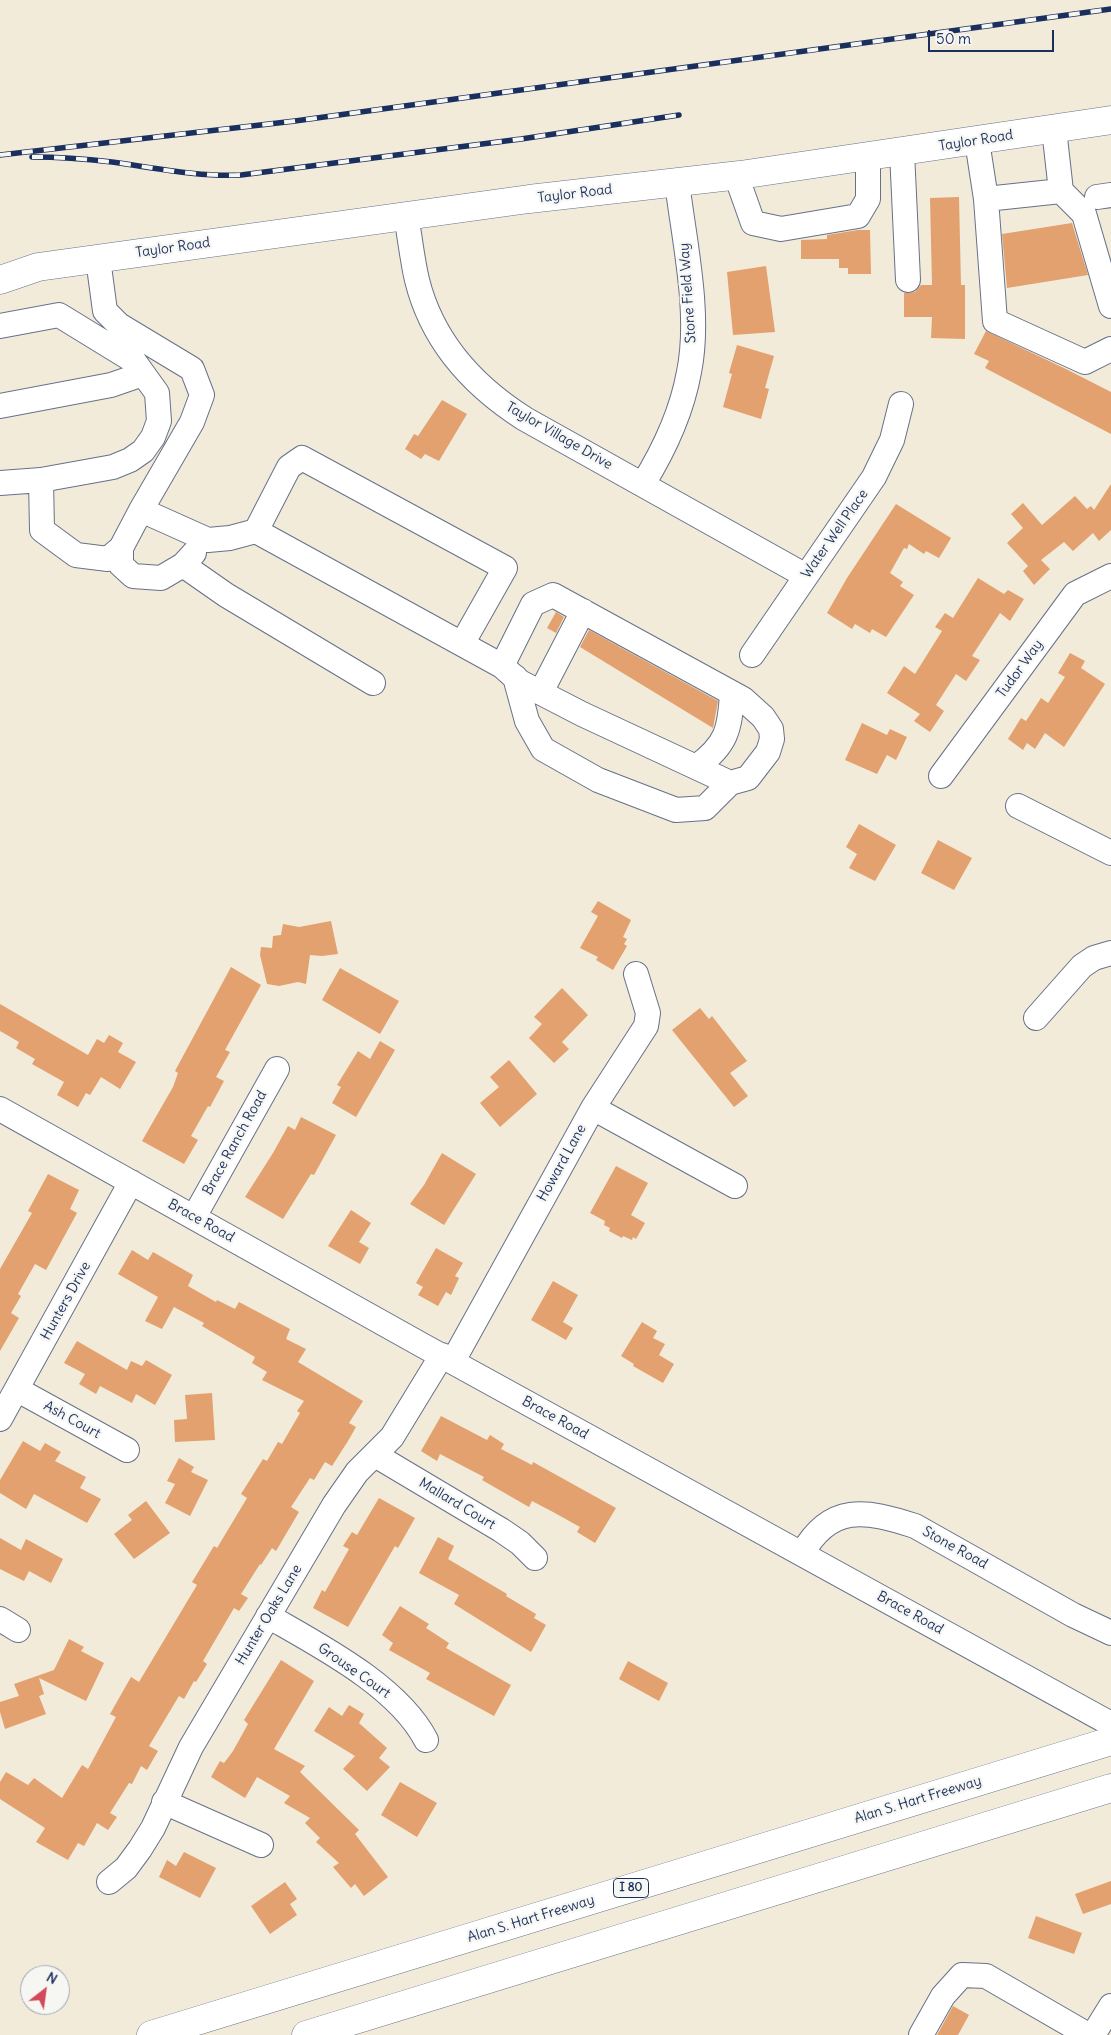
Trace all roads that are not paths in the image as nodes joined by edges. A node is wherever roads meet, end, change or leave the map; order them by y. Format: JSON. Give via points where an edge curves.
{"nodes":[{"id":1,"x":1111,"y":120,"type":"edge"},
{"id":2,"x":1054,"y":129,"type":"junction"},
{"id":3,"x":977,"y":141,"type":"junction"},
{"id":4,"x":902,"y":152,"type":"junction"},
{"id":5,"x":868,"y":157,"type":"junction"},
{"id":6,"x":736,"y":175,"type":"junction"},
{"id":7,"x":677,"y":182,"type":"junction"},
{"id":8,"x":1061,"y":191,"type":"junction"},
{"id":9,"x":986,"y":199,"type":"junction"},
{"id":10,"x":406,"y":216,"type":"junction"},
{"id":11,"x":98,"y":259,"type":"junction"},
{"id":12,"x":0,"y":264,"type":"edge"},
{"id":13,"x":38,"y":267,"type":"junction"},
{"id":14,"x":0,"y":280,"type":"edge"},
{"id":15,"x":908,"y":280,"type":"dead end"},
{"id":16,"x":1111,"y":306,"type":"edge"},
{"id":17,"x":0,"y":326,"type":"edge"},
{"id":18,"x":1111,"y":349,"type":"edge"},
{"id":19,"x":143,"y":374,"type":"junction"},
{"id":20,"x":901,"y":404,"type":"dead end"},
{"id":21,"x":0,"y":406,"type":"edge"},
{"id":22,"x":41,"y":480,"type":"junction"},
{"id":23,"x":0,"y":484,"type":"edge"},
{"id":24,"x":643,"y":484,"type":"junction"},
{"id":25,"x":141,"y":510,"type":"junction"},
{"id":26,"x":256,"y":531,"type":"junction"},
{"id":27,"x":208,"y":540,"type":"junction"},
{"id":28,"x":121,"y":548,"type":"junction"},
{"id":29,"x":183,"y":565,"type":"junction"},
{"id":30,"x":806,"y":576,"type":"junction"},
{"id":31,"x":1111,"y":576,"type":"edge"},
{"id":32,"x":583,"y":611,"type":"junction"},
{"id":33,"x":462,"y":644,"type":"junction"},
{"id":34,"x":752,"y":655,"type":"dead end"},
{"id":35,"x":508,"y":671,"type":"junction"},
{"id":36,"x":372,"y":683,"type":"dead end"},
{"id":37,"x":541,"y":692,"type":"junction"},
{"id":38,"x":732,"y":693,"type":"junction"},
{"id":39,"x":696,"y":767,"type":"junction"},
{"id":40,"x":942,"y":776,"type":"dead end"},
{"id":41,"x":730,"y":783,"type":"junction"},
{"id":42,"x":1018,"y":806,"type":"dead end"},
{"id":43,"x":1111,"y":853,"type":"edge"},
{"id":44,"x":1111,"y":953,"type":"edge"},
{"id":45,"x":636,"y":974,"type":"dead end"},
{"id":46,"x":1036,"y":1018,"type":"dead end"},
{"id":47,"x":277,"y":1069,"type":"dead end"},
{"id":48,"x":593,"y":1108,"type":"junction"},
{"id":49,"x":0,"y":1109,"type":"edge"},
{"id":50,"x":131,"y":1182,"type":"junction"},
{"id":51,"x":735,"y":1186,"type":"dead end"},
{"id":52,"x":194,"y":1217,"type":"junction"},
{"id":53,"x":447,"y":1358,"type":"junction"},
{"id":54,"x":18,"y":1390,"type":"junction"},
{"id":55,"x":0,"y":1419,"type":"edge"},
{"id":56,"x":127,"y":1450,"type":"dead end"},
{"id":57,"x":375,"y":1455,"type":"junction"},
{"id":58,"x":802,"y":1554,"type":"junction"},
{"id":59,"x":536,"y":1558,"type":"dead end"},
{"id":60,"x":268,"y":1616,"type":"junction"},
{"id":61,"x":1111,"y":1633,"type":"edge"},
{"id":62,"x":1111,"y":1724,"type":"edge"},
{"id":63,"x":426,"y":1740,"type":"dead end"},
{"id":64,"x":1111,"y":1741,"type":"edge"},
{"id":65,"x":1111,"y":1788,"type":"edge"},
{"id":66,"x":164,"y":1802,"type":"junction"},
{"id":67,"x":261,"y":1845,"type":"dead end"},
{"id":68,"x":109,"y":1882,"type":"dead end"},
{"id":69,"x":1111,"y":2006,"type":"edge"},
{"id":70,"x":151,"y":2035,"type":"edge"},
{"id":71,"x":306,"y":2035,"type":"edge"},
{"id":72,"x":921,"y":2035,"type":"edge"},
{"id":73,"x":1088,"y":2035,"type":"edge"},
{"id":74,"x":1093,"y":2035,"type":"edge"}],
"edges":[{"from":1,"to":2,"type":"main road","name":"Taylor Road"},
{"from":2,"to":3,"type":"main road","name":"Taylor Road"},
{"from":2,"to":8,"type":"street"},
{"from":3,"to":4,"type":"main road","name":"Taylor Road"},
{"from":3,"to":9,"type":"street"},
{"from":4,"to":5,"type":"main road","name":"Taylor Road"},
{"from":4,"to":15,"type":"street"},
{"from":5,"to":6,"type":"main road","name":"Taylor Road"},
{"from":5,"to":6,"type":"street","via":[[868,199],[858,216],[781,229],[753,223]]},
{"from":6,"to":7,"type":"main road","name":"Taylor Road"},
{"from":7,"to":10,"type":"main road","name":"Taylor Road"},
{"from":7,"to":24,"type":"street","name":"Stone Field Way","via":[[690,284],[692,348],[685,391],[656,462]]},
{"from":8,"to":9,"type":"street"},
{"from":8,"to":16,"type":"street","via":[[1084,214]]},
{"from":9,"to":18,"type":"street","via":[[995,322],[1085,362]]},
{"from":10,"to":11,"type":"main road","name":"Taylor Road"},
{"from":10,"to":24,"type":"street","name":"Taylor Village Drive","via":[[417,280],[426,307],[451,353],[465,369],[502,404],[525,419]]},
{"from":11,"to":13,"type":"main road","name":"Taylor Road"},
{"from":11,"to":25,"type":"street","via":[[105,312],[119,325],[192,370],[202,395],[192,422]]},
{"from":12,"to":13,"type":"main road","name":"Taylor Road"},
{"from":13,"to":14,"type":"main road","name":"Taylor Road"},
{"from":17,"to":19,"type":"street","via":[[59,315],[134,361]]},
{"from":19,"to":21,"type":"street","via":[[111,385]]},
{"from":19,"to":22,"type":"street","via":[[156,393],[159,421],[143,450],[113,467]]},
{"from":20,"to":30,"type":"street","name":"Water Well Place","via":[[882,465]]},
{"from":22,"to":23,"type":"street"},
{"from":22,"to":28,"type":"street","via":[[42,530],[76,555],[108,559]]},
{"from":24,"to":30,"type":"street","name":"Taylor Village Drive"},
{"from":25,"to":27,"type":"street"},
{"from":25,"to":28,"type":"street"},
{"from":26,"to":27,"type":"street"},
{"from":26,"to":33,"type":"street"},
{"from":26,"to":33,"type":"street","via":[[289,467],[302,458],[505,568]]},
{"from":27,"to":29,"type":"street"},
{"from":28,"to":29,"type":"street","via":[[121,565],[133,576],[161,578]]},
{"from":29,"to":36,"type":"street","via":[[226,595]]},
{"from":30,"to":34,"type":"street","name":"Water Well Place"},
{"from":31,"to":40,"type":"street","name":"Tudor Way","via":[[1075,594]]},
{"from":32,"to":35,"type":"street","via":[[553,595],[533,604]]},
{"from":32,"to":37,"type":"street"},
{"from":32,"to":38,"type":"street"},
{"from":33,"to":35,"type":"street"},
{"from":35,"to":37,"type":"street"},
{"from":35,"to":41,"type":"street","via":[[527,721],[544,749],[598,780],[676,810],[705,808]]},
{"from":37,"to":39,"type":"street"},
{"from":38,"to":39,"type":"street","via":[[726,736],[712,755]]},
{"from":38,"to":41,"type":"street","via":[[763,717],[772,738],[768,752],[748,778]]},
{"from":39,"to":41,"type":"street"},
{"from":42,"to":43,"type":"street"},
{"from":44,"to":46,"type":"street","via":[[1082,966]]},
{"from":45,"to":48,"type":"street","name":"Howard Lane","via":[[648,1012],[646,1026]]},
{"from":47,"to":52,"type":"street","name":"Brace Ranch Road"},
{"from":48,"to":51,"type":"street"},
{"from":48,"to":53,"type":"street","name":"Howard Lane"},
{"from":49,"to":50,"type":"street","name":"Brace Road"},
{"from":50,"to":52,"type":"street","name":"Brace Road"},
{"from":50,"to":54,"type":"street","name":"Hunters Drive"},
{"from":52,"to":53,"type":"street","name":"Brace Road"},
{"from":53,"to":57,"type":"street","name":"Hunter Oaks Lane","via":[[392,1437]]},
{"from":53,"to":58,"type":"street","name":"Brace Road"},
{"from":54,"to":55,"type":"street","name":"Hunters Drive"},
{"from":54,"to":56,"type":"street","name":"Ash Court"},
{"from":57,"to":59,"type":"street","name":"Mallard Court","via":[[501,1530]]},
{"from":57,"to":60,"type":"street","name":"Hunter Oaks Lane","via":[[346,1486]]},
{"from":58,"to":61,"type":"street","name":"Stone Road","via":[[822,1526],[838,1517],[858,1514],[887,1516],[915,1526]]},
{"from":58,"to":62,"type":"street","name":"Brace Road"},
{"from":60,"to":63,"type":"street","name":"Grouse Court","via":[[384,1690],[418,1724]]},
{"from":60,"to":66,"type":"street","name":"Hunter Oaks Lane","via":[[191,1747]]},
{"from":64,"to":70,"type":"main road","name":"Alan S. Hart Freeway","number":"I 80"},
{"from":65,"to":71,"type":"main road"},
{"from":66,"to":67,"type":"street"},
{"from":66,"to":68,"type":"street","name":"Hunter Oaks Lane","via":[[140,1849],[126,1868]]},
{"from":69,"to":74,"type":"street"},
{"from":72,"to":73,"type":"street","via":[[943,1996],[962,1975],[986,1976]]}]}
